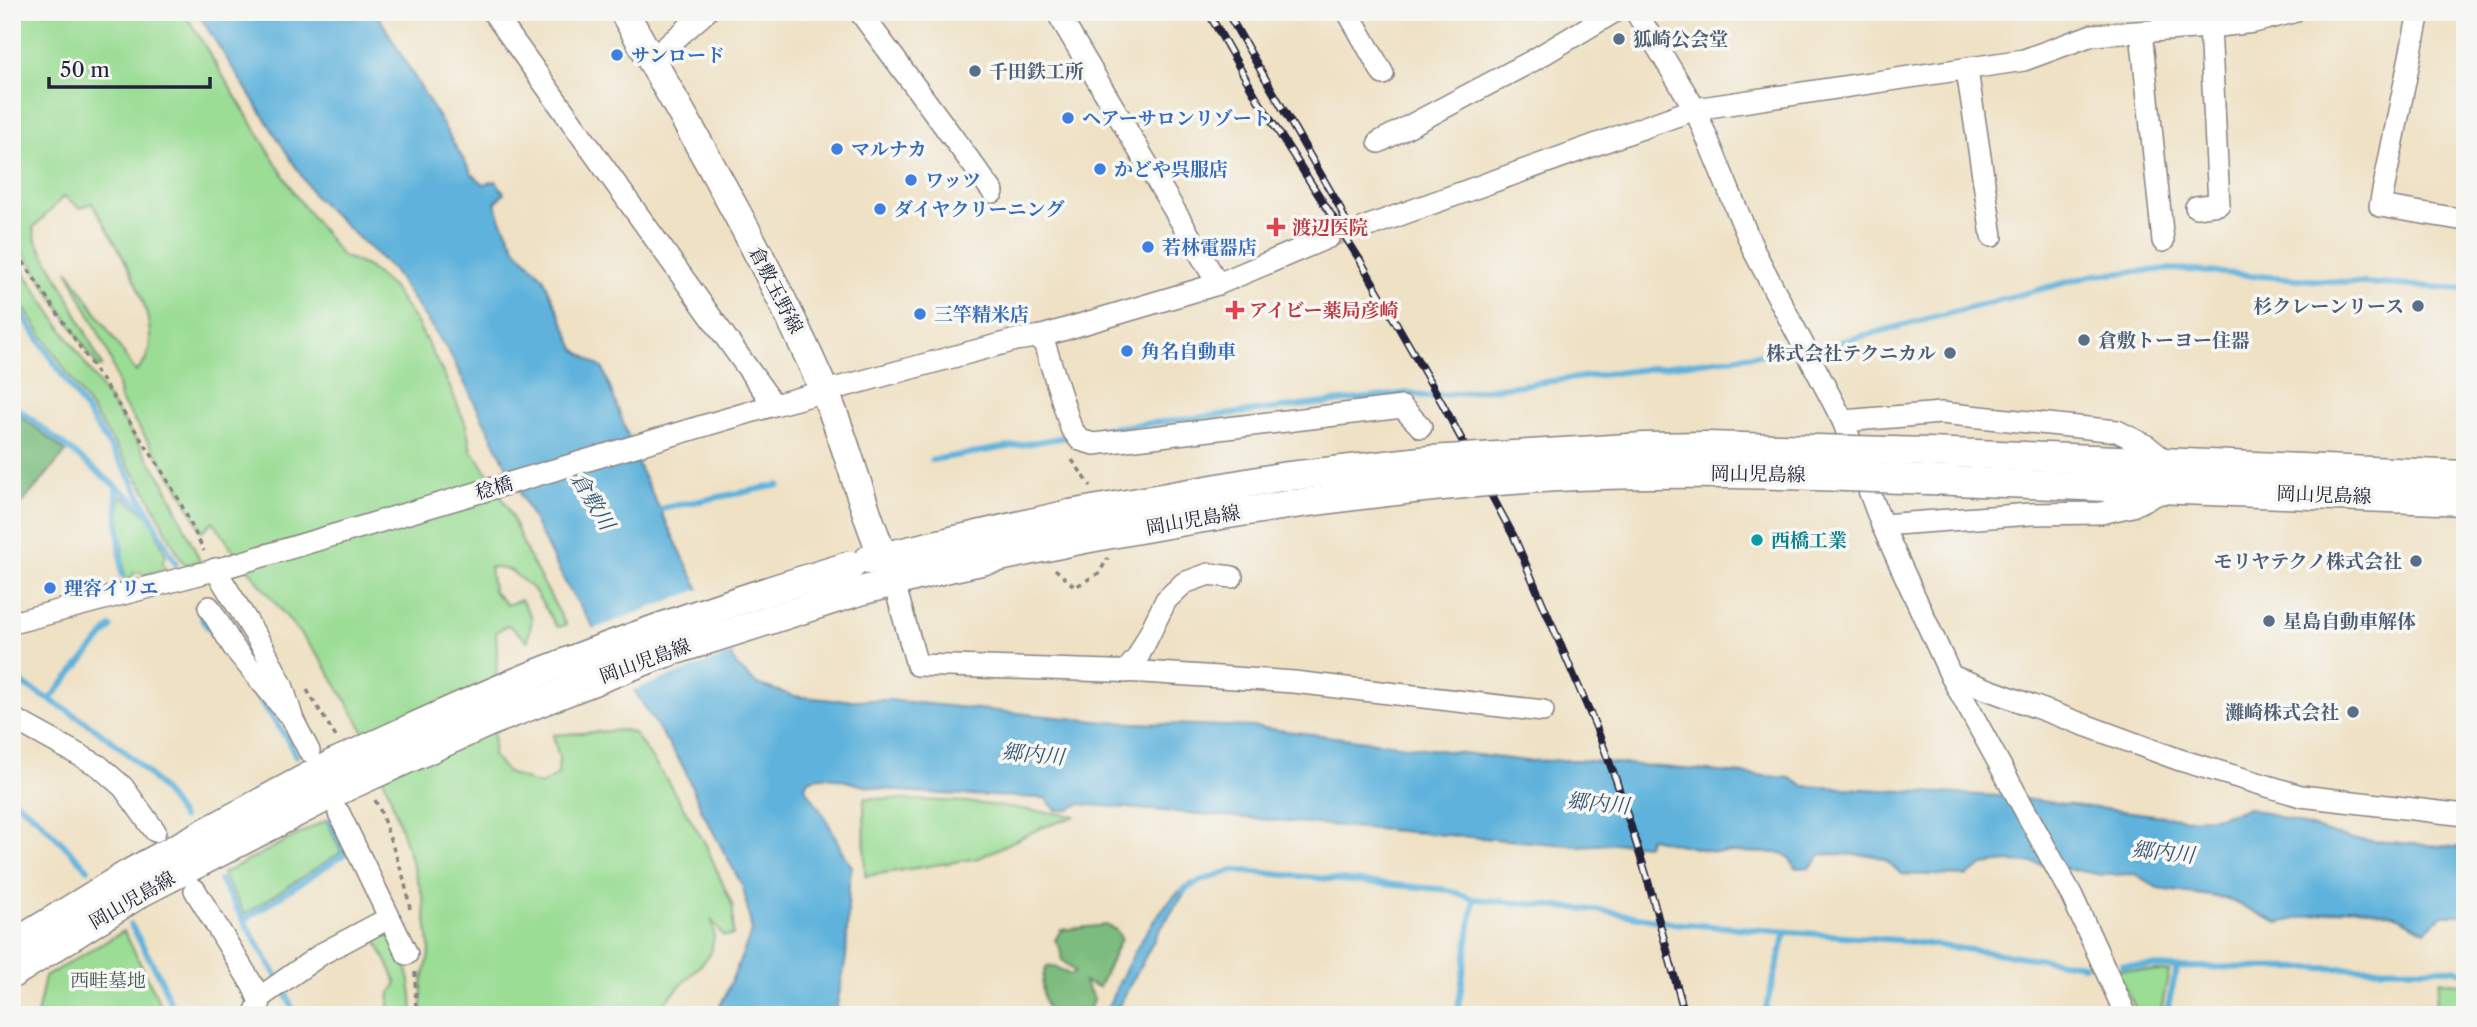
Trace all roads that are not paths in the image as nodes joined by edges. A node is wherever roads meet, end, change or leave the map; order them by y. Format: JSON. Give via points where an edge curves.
{"nodes":[{"id":1,"x":493,"y":12,"type":"edge"},
{"id":2,"x":624,"y":12,"type":"edge"},
{"id":3,"x":706,"y":12,"type":"edge"},
{"id":4,"x":860,"y":12,"type":"edge"},
{"id":5,"x":1057,"y":12,"type":"edge"},
{"id":6,"x":1348,"y":12,"type":"edge"},
{"id":7,"x":1614,"y":12,"type":"edge"},
{"id":8,"x":1636,"y":12,"type":"edge"},
{"id":9,"x":2293,"y":12,"type":"edge"},
{"id":10,"x":2419,"y":12,"type":"edge"},
{"id":11,"x":2210,"y":27,"type":"junction"},
{"id":12,"x":2141,"y":32,"type":"junction"},
{"id":13,"x":652,"y":60,"type":"junction"},
{"id":14,"x":1967,"y":70,"type":"junction"},
{"id":15,"x":1383,"y":74,"type":"dead end"},
{"id":16,"x":1695,"y":109,"type":"junction"},
{"id":17,"x":1379,"y":142,"type":"dead end"},
{"id":18,"x":993,"y":192,"type":"dead end"},
{"id":19,"x":2196,"y":207,"type":"dead end"},
{"id":20,"x":2465,"y":220,"type":"edge"},
{"id":21,"x":1366,"y":227,"type":"tunnel mouth"},
{"id":22,"x":1992,"y":236,"type":"dead end"},
{"id":23,"x":1329,"y":237,"type":"tunnel mouth"},
{"id":24,"x":2164,"y":241,"type":"dead end"},
{"id":25,"x":1218,"y":284,"type":"junction"},
{"id":26,"x":1042,"y":336,"type":"junction"},
{"id":27,"x":824,"y":390,"type":"junction"},
{"id":28,"x":767,"y":407,"type":"junction"},
{"id":29,"x":1843,"y":421,"type":"junction"},
{"id":30,"x":1421,"y":427,"type":"dead end"},
{"id":31,"x":1928,"y":466,"type":"junction"},
{"id":32,"x":2465,"y":475,"type":"edge"},
{"id":33,"x":2168,"y":476,"type":"junction"},
{"id":34,"x":2317,"y":482,"type":"junction"},
{"id":35,"x":2465,"y":501,"type":"edge"},
{"id":36,"x":1882,"y":525,"type":"junction"},
{"id":37,"x":884,"y":556,"type":"junction"},
{"id":38,"x":221,"y":568,"type":"junction"},
{"id":39,"x":1232,"y":577,"type":"dead end"},
{"id":40,"x":856,"y":578,"type":"junction"},
{"id":41,"x":894,"y":583,"type":"junction"},
{"id":42,"x":209,"y":607,"type":"dead end"},
{"id":43,"x":12,"y":623,"type":"edge"},
{"id":44,"x":1125,"y":672,"type":"junction"},
{"id":45,"x":1951,"y":676,"type":"junction"},
{"id":46,"x":1543,"y":710,"type":"dead end"},
{"id":47,"x":12,"y":718,"type":"edge"},
{"id":48,"x":293,"y":720,"type":"junction"},
{"id":49,"x":309,"y":751,"type":"dead end"},
{"id":50,"x":340,"y":788,"type":"junction"},
{"id":51,"x":2465,"y":815,"type":"edge"},
{"id":52,"x":155,"y":831,"type":"dead end"},
{"id":53,"x":195,"y":890,"type":"dead end"},
{"id":54,"x":389,"y":918,"type":"junction"},
{"id":55,"x":12,"y":945,"type":"edge"},
{"id":56,"x":407,"y":954,"type":"road end"},
{"id":57,"x":12,"y":974,"type":"edge"},
{"id":58,"x":257,"y":1005,"type":"edge"},
{"id":59,"x":2126,"y":1015,"type":"edge"}],
"edges":[{"from":1,"to":28,"type":"street"},
{"from":2,"to":13,"type":"main road","name":"倉敷玉野線"},
{"from":3,"to":13,"type":"street"},
{"from":4,"to":18,"type":"street"},
{"from":5,"to":25,"type":"street"},
{"from":6,"to":15,"type":"street"},
{"from":7,"to":17,"type":"street"},
{"from":8,"to":16,"type":"street"},
{"from":9,"to":11,"type":"street"},
{"from":10,"to":20,"type":"street","via":[[2379,206]]},
{"from":11,"to":12,"type":"street"},
{"from":11,"to":19,"type":"street","via":[[2219,204]]},
{"from":12,"to":14,"type":"street","via":[[2092,35],[2024,60]]},
{"from":12,"to":24,"type":"street"},
{"from":13,"to":27,"type":"main road","name":"倉敷玉野線","via":[[771,277]]},
{"from":14,"to":16,"type":"street"},
{"from":14,"to":22,"type":"street"},
{"from":16,"to":21,"type":"street"},
{"from":16,"to":29,"type":"street","via":[[1754,251]]},
{"from":23,"to":25,"type":"street","name":"稔橋"},
{"from":25,"to":26,"type":"street","name":"稔橋"},
{"from":26,"to":27,"type":"street","name":"稔橋"},
{"from":26,"to":30,"type":"street","via":[[1071,428],[1080,440],[1094,444],[1402,407]]},
{"from":27,"to":28,"type":"street","name":"稔橋"},
{"from":27,"to":37,"type":"main road","name":"倉敷玉野線"},
{"from":28,"to":38,"type":"street","name":"稔橋"},
{"from":29,"to":33,"type":"street","via":[[1941,413],[2117,431],[2147,446]]},
{"from":29,"to":36,"type":"street"},
{"from":31,"to":33,"type":"main road","name":"岡山児島線"},
{"from":31,"to":37,"type":"main road","name":"岡山児島線","bridge":true,"via":[[1695,446],[1443,459],[1281,477],[1070,514]]},
{"from":31,"to":41,"type":"main road","name":"岡山児島線","bridge":true,"via":[[1541,478],[1283,505],[1079,540]]},
{"from":32,"to":34,"type":"main road","name":"岡山児島線"},
{"from":33,"to":34,"type":"main road","name":"岡山児島線"},
{"from":33,"to":36,"type":"street","via":[[2132,506],[2101,513],[2031,513]]},
{"from":34,"to":35,"type":"main road","name":"岡山児島線"},
{"from":36,"to":45,"type":"street"},
{"from":37,"to":40,"type":"main road","name":"岡山児島線"},
{"from":37,"to":41,"type":"main road","name":"倉敷玉野線"},
{"from":38,"to":43,"type":"street","name":"稔橋"},
{"from":38,"to":48,"type":"street","via":[[282,685]]},
{"from":39,"to":44,"type":"street","via":[[1209,574],[1184,583],[1166,600],[1138,657]]},
{"from":40,"to":41,"type":"main road","name":"岡山児島線"},
{"from":40,"to":50,"type":"main road","name":"岡山児島線","bridge":true,"via":[[738,629],[486,723]]},
{"from":41,"to":44,"type":"street","via":[[917,665]]},
{"from":42,"to":48,"type":"street","via":[[234,648]]},
{"from":44,"to":46,"type":"street","via":[[1294,682]]},
{"from":45,"to":51,"type":"street","via":[[2180,760],[2301,796]]},
{"from":45,"to":59,"type":"street","via":[[2072,896]]},
{"from":47,"to":52,"type":"street","via":[[99,766],[122,787]]},
{"from":48,"to":49,"type":"street"},
{"from":50,"to":54,"type":"street"},
{"from":50,"to":55,"type":"main road","name":"岡山児島線","via":[[130,873]]},
{"from":50,"to":57,"type":"main road","name":"岡山児島線","via":[[142,892]]},
{"from":53,"to":58,"type":"street","via":[[223,934]]},
{"from":54,"to":56,"type":"street"},
{"from":54,"to":58,"type":"street","via":[[323,953]]}]}
